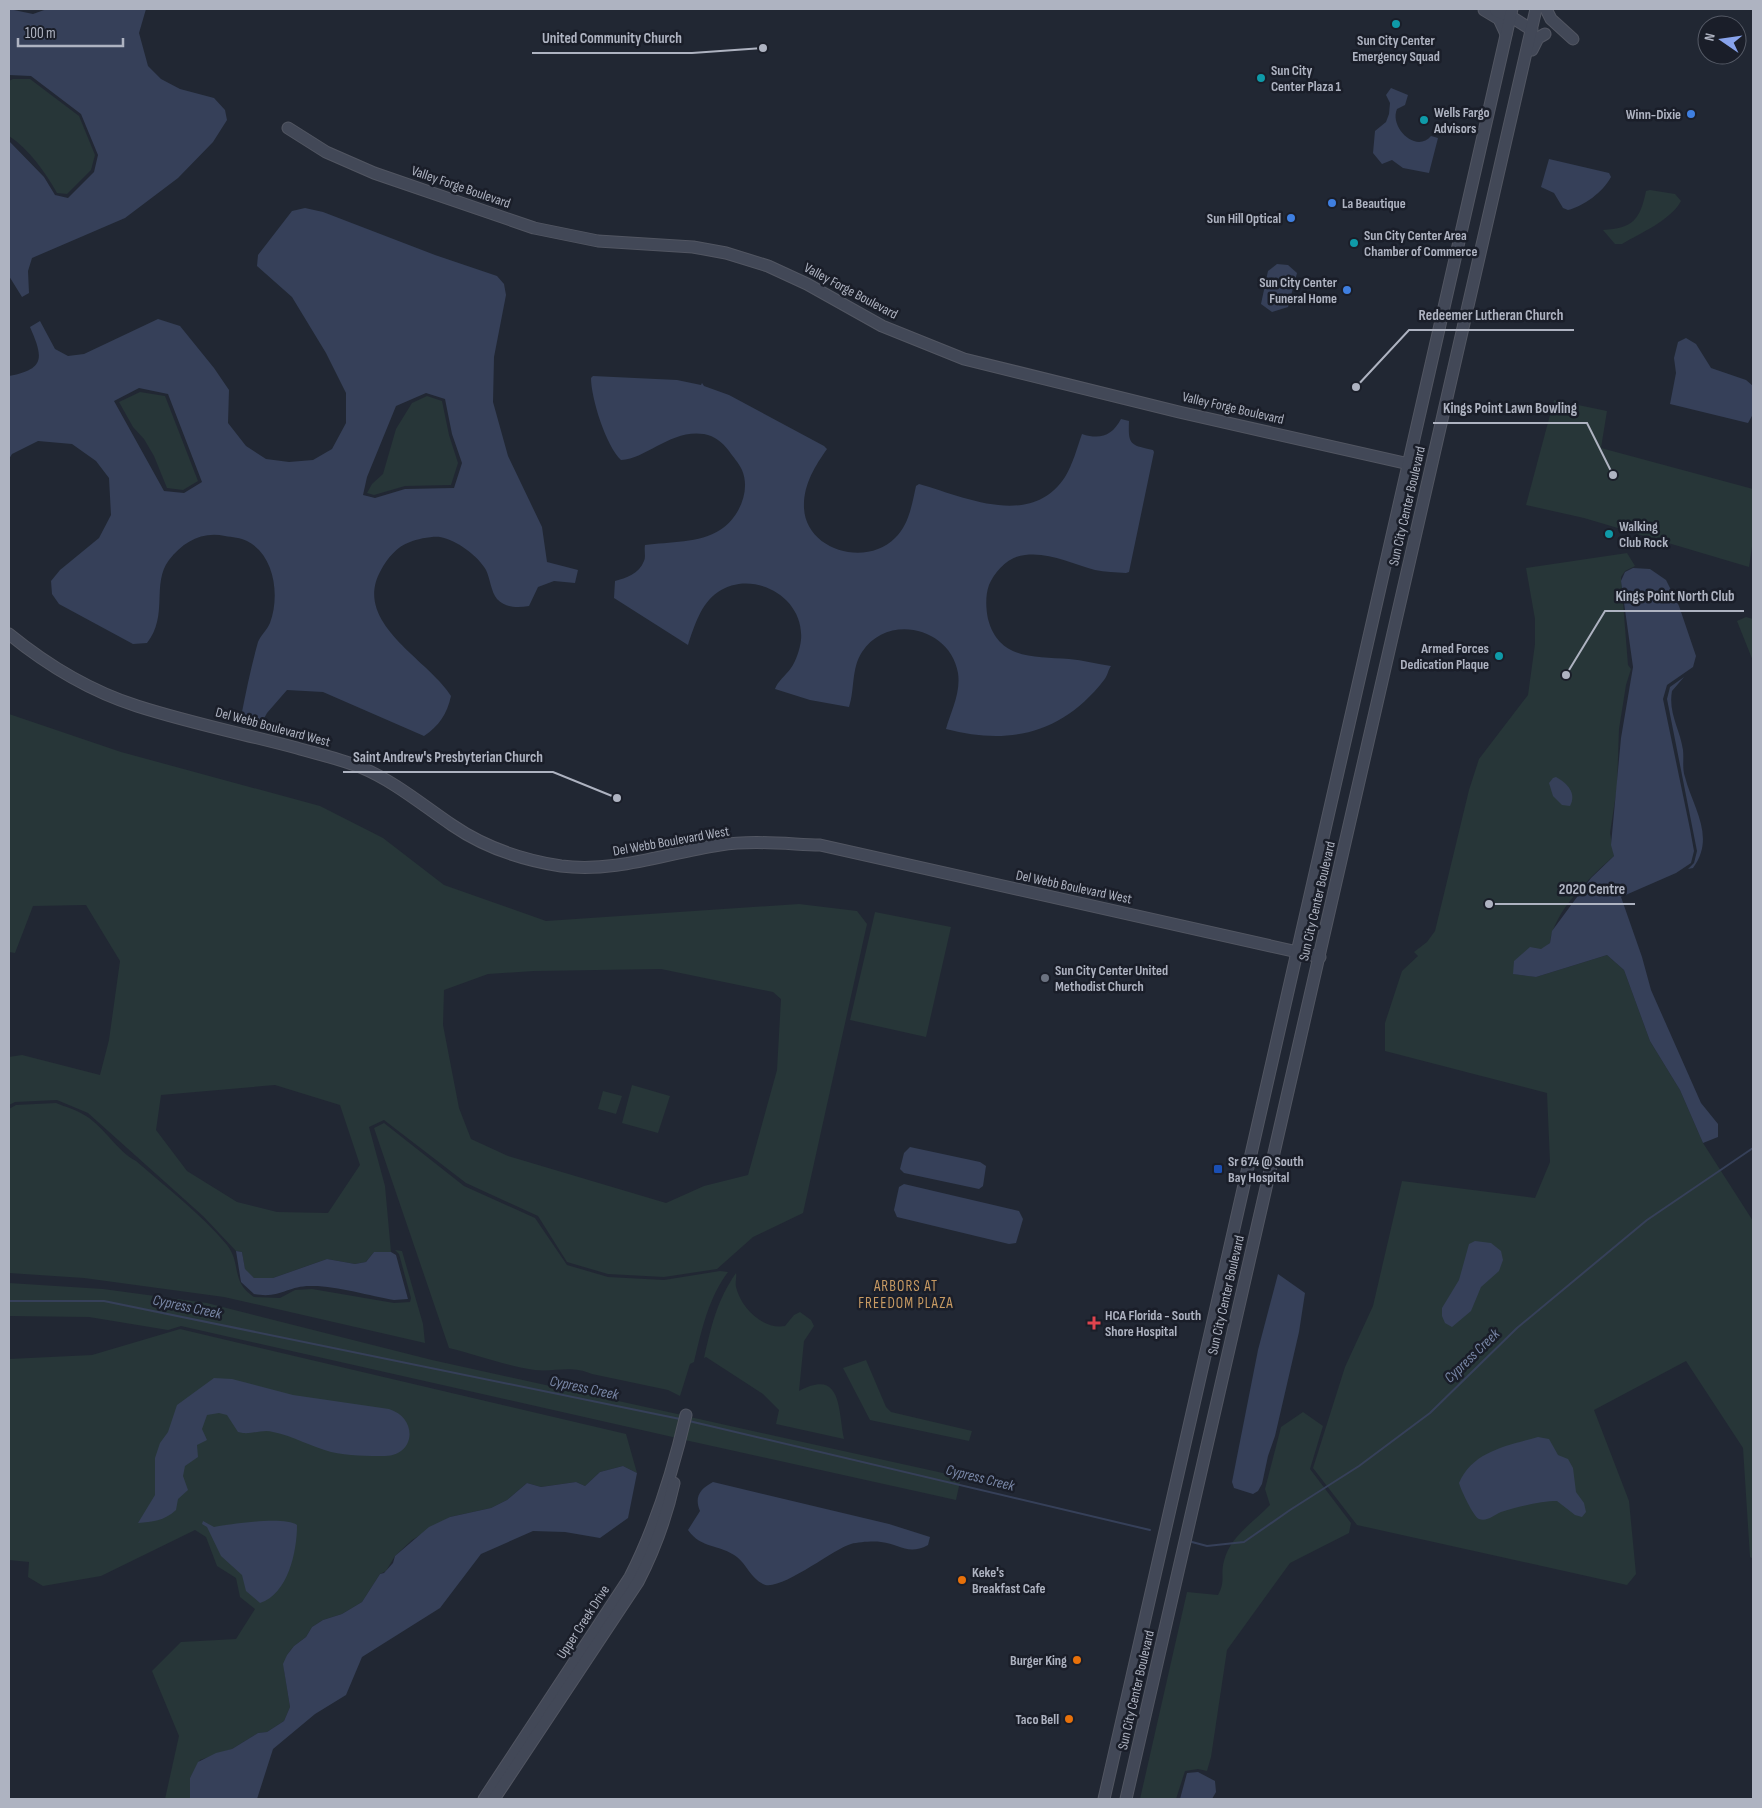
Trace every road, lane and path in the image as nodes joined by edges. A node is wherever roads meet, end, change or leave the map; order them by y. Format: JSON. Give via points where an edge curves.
{"nodes":[{"id":1,"x":1536,"y":9,"type":"edge"},
{"id":2,"x":1546,"y":9,"type":"edge"},
{"id":3,"x":1506,"y":11,"type":"edge"},
{"id":4,"x":1532,"y":30,"type":"junction"},
{"id":5,"x":1506,"y":34,"type":"junction"},
{"id":6,"x":1545,"y":34,"type":"dead end"},
{"id":7,"x":1574,"y":39,"type":"dead end"},
{"id":8,"x":1512,"y":119,"type":"junction"},
{"id":9,"x":288,"y":128,"type":"dead end"},
{"id":10,"x":1409,"y":464,"type":"junction"},
{"id":11,"x":9,"y":634,"type":"edge"},
{"id":12,"x":1297,"y":951,"type":"junction"},
{"id":13,"x":1320,"y":956,"type":"junction"},
{"id":14,"x":686,"y":1415,"type":"dead end"},
{"id":15,"x":679,"y":1446,"type":"junction"},
{"id":16,"x":484,"y":1799,"type":"edge"},
{"id":17,"x":494,"y":1799,"type":"edge"},
{"id":18,"x":1104,"y":1799,"type":"edge"},
{"id":19,"x":1126,"y":1799,"type":"edge"}],
"edges":[{"from":1,"to":4,"type":"main road","name":"Sun City Center Boulevard"},
{"from":2,"to":7,"type":"main road"},
{"from":3,"to":4,"type":"main road"},
{"from":3,"to":5,"type":"main road","name":"Sun City Center Boulevard"},
{"from":3,"to":5,"type":"main road","via":[[1484,10],[1499,19]]},
{"from":4,"to":8,"type":"main road","name":"Sun City Center Boulevard"},
{"from":5,"to":10,"type":"main road","name":"Sun City Center Boulevard"},
{"from":6,"to":8,"type":"main road","via":[[1533,47]]},
{"from":8,"to":13,"type":"main road","name":"Sun City Center Boulevard"},
{"from":9,"to":10,"type":"main road","name":"Valley Forge Boulevard","via":[[326,152],[374,173],[534,228],[598,241],[726,253],[768,266],[882,326],[964,359]]},
{"from":10,"to":12,"type":"main road","name":"Sun City Center Boulevard"},
{"from":11,"to":12,"type":"main road","name":"Del Webb Boulevard West","via":[[58,670],[136,706],[359,767],[405,791],[472,838],[534,861],[571,867],[602,867],[722,845],[820,845]]},
{"from":12,"to":13,"type":"main road","name":"Del Webb Boulevard West"},
{"from":12,"to":18,"type":"main road","name":"Sun City Center Boulevard"},
{"from":13,"to":19,"type":"main road","name":"Sun City Center Boulevard"},
{"from":14,"to":15,"type":"main road","name":"Upper Creek Drive"},
{"from":15,"to":16,"type":"main road","name":"Upper Creek Drive","via":[[644,1548],[630,1577]]},
{"from":15,"to":17,"type":"main road","name":"Upper Creek Drive","via":[[666,1519],[638,1582]]}]}
